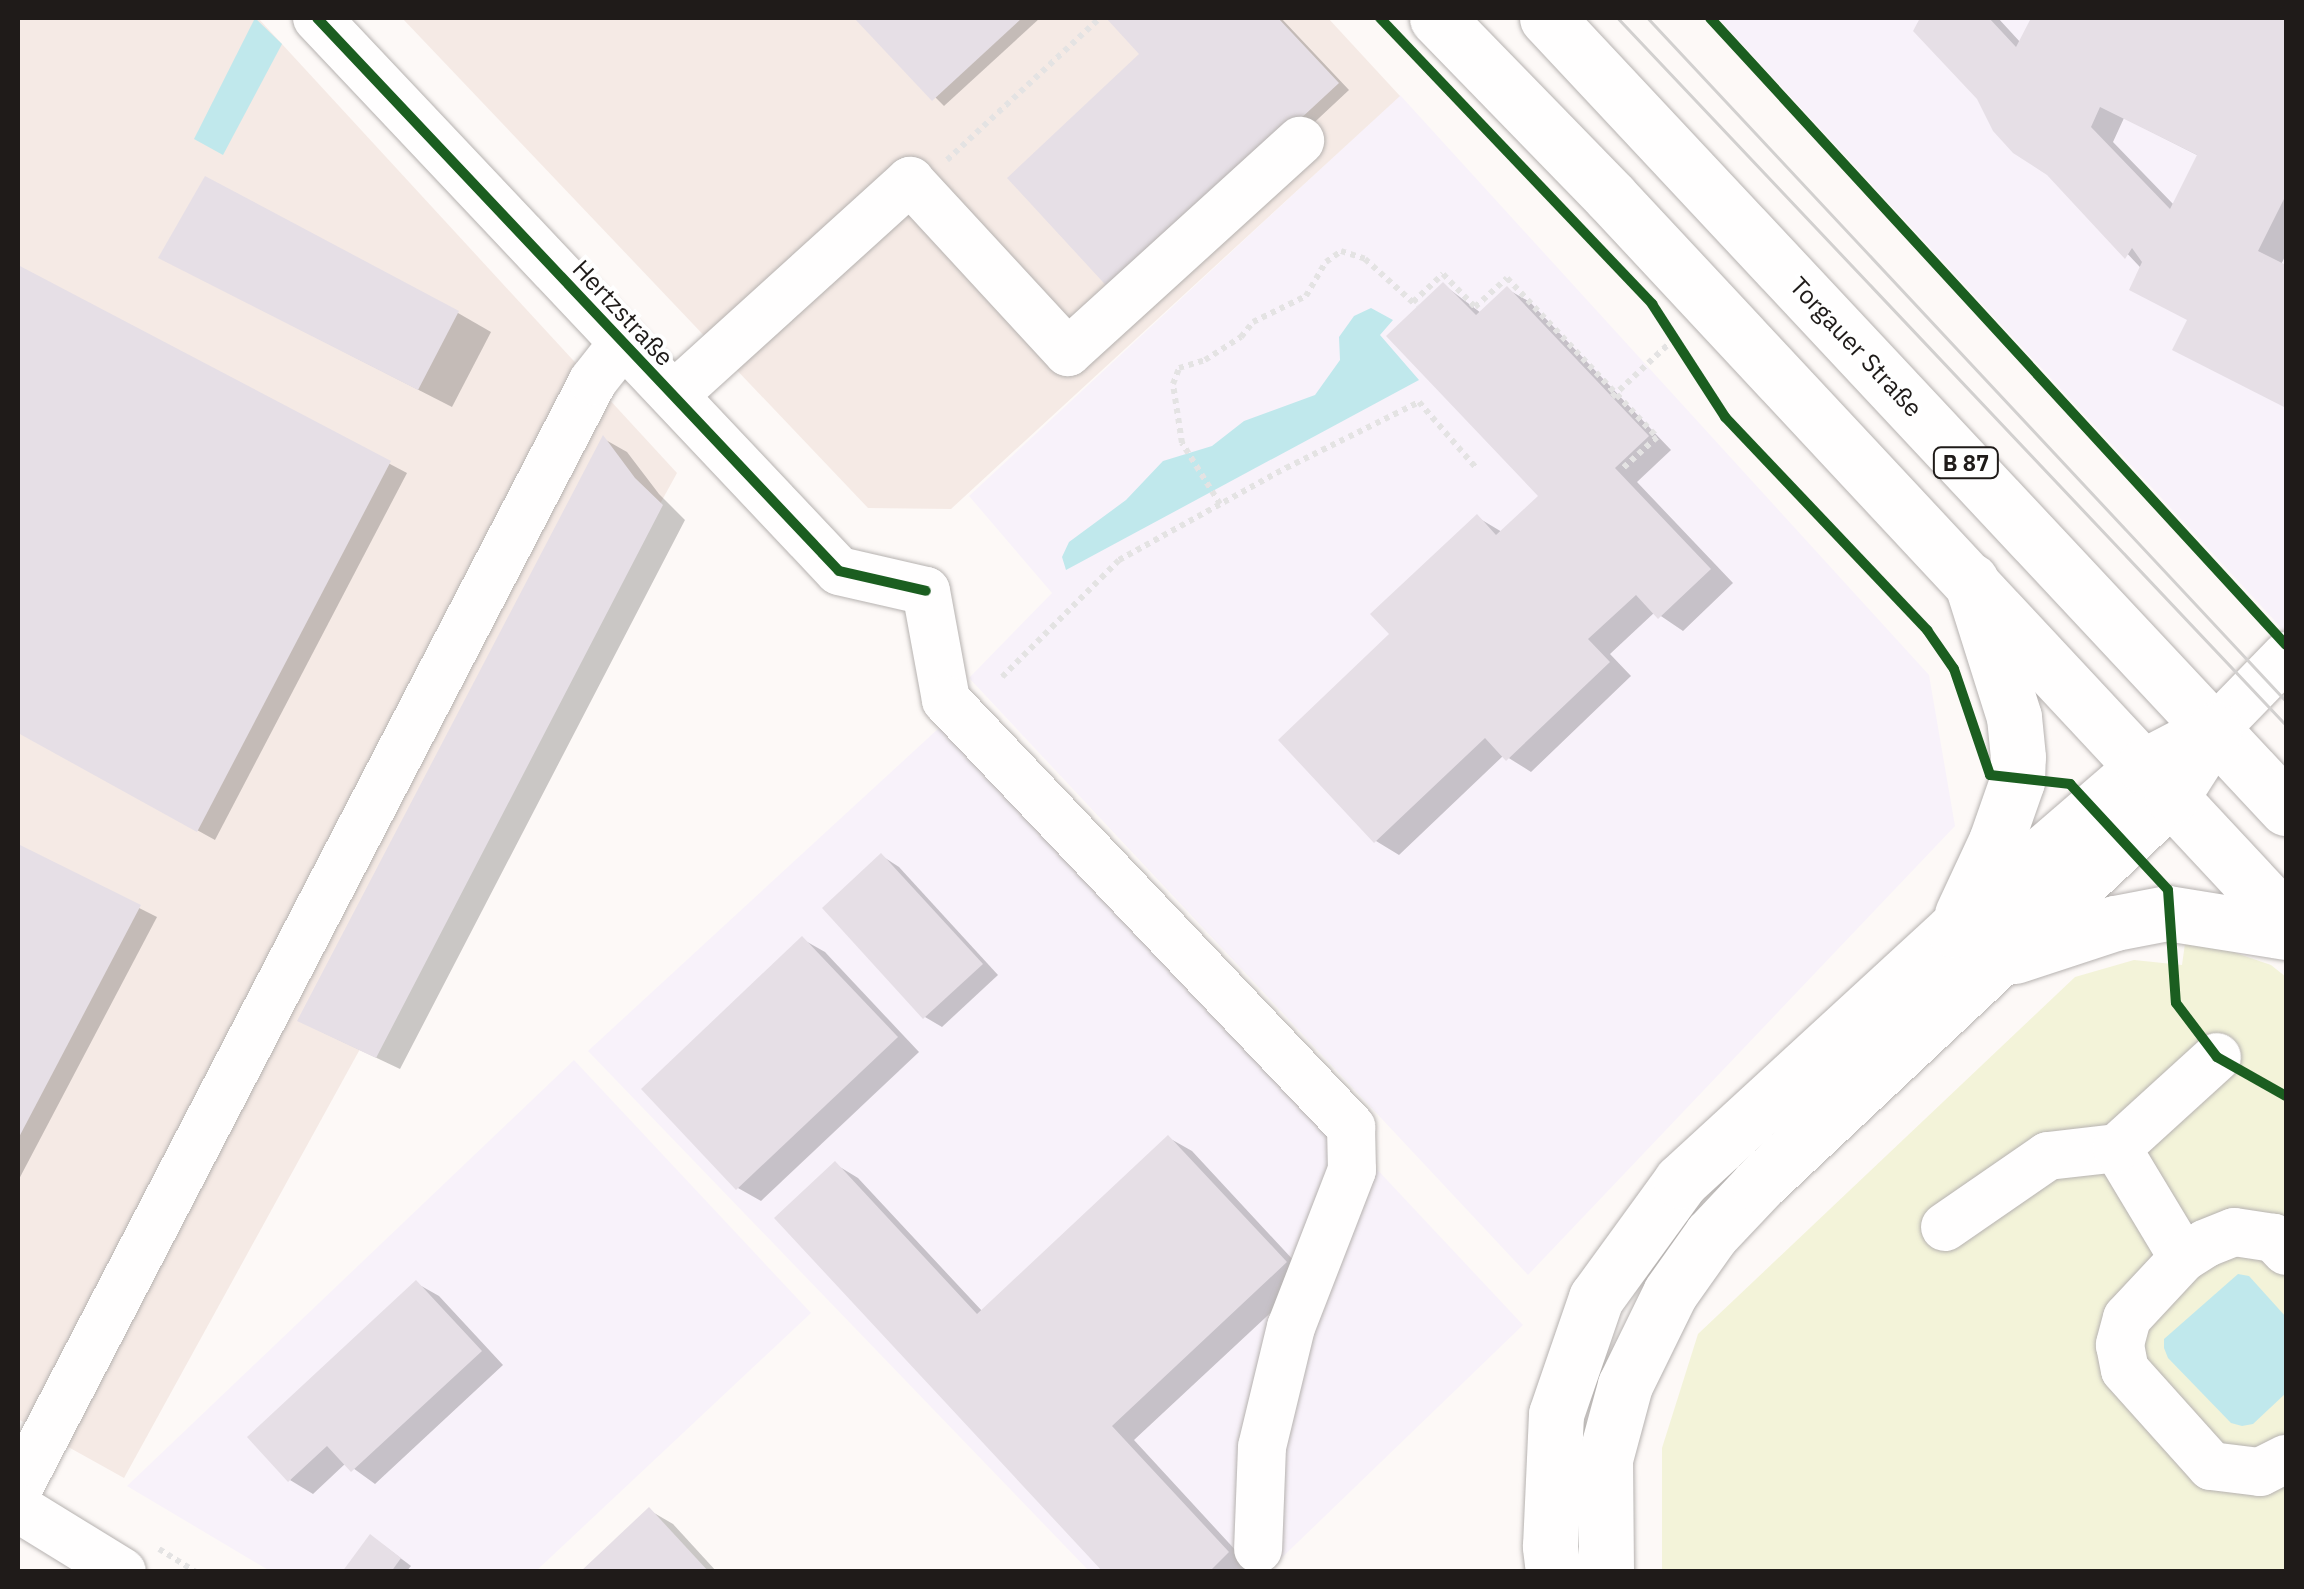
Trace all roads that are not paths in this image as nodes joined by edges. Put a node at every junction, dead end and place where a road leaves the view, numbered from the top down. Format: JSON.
{"nodes":[{"id":1,"x":317,"y":18,"type":"edge"},
{"id":2,"x":1438,"y":18,"type":"edge"},
{"id":3,"x":1547,"y":18,"type":"edge"},
{"id":4,"x":1300,"y":141,"type":"dead end"},
{"id":5,"x":623,"y":343,"type":"junction"},
{"id":6,"x":674,"y":396,"type":"junction"},
{"id":7,"x":1971,"y":581,"type":"junction"},
{"id":8,"x":2286,"y":656,"type":"edge"},
{"id":9,"x":2215,"y":729,"type":"junction"},
{"id":10,"x":2158,"y":781,"type":"junction"},
{"id":11,"x":2286,"y":808,"type":"edge"},
{"id":12,"x":2286,"y":921,"type":"edge"},
{"id":13,"x":1954,"y":930,"type":"junction"},
{"id":14,"x":2286,"y":932,"type":"edge"},
{"id":15,"x":1998,"y":962,"type":"junction"},
{"id":16,"x":2218,"y":1057,"type":"dead end"},
{"id":17,"x":2117,"y":1148,"type":"junction"},
{"id":18,"x":1946,"y":1227,"type":"dead end"},
{"id":19,"x":2286,"y":1251,"type":"edge"},
{"id":20,"x":2183,"y":1258,"type":"junction"},
{"id":21,"x":2286,"y":1459,"type":"edge"},
{"id":22,"x":18,"y":1505,"type":"edge"},
{"id":23,"x":1258,"y":1549,"type":"dead end"},
{"id":24,"x":122,"y":1572,"type":"edge"},
{"id":25,"x":1553,"y":1572,"type":"edge"},
{"id":26,"x":1606,"y":1572,"type":"edge"}],
"edges":[{"from":1,"to":5,"type":"street","name":"Hertzstraße"},
{"from":2,"to":7,"type":"main road"},
{"from":3,"to":9,"type":"main road","name":"Torgauer Straße","number":"B 87"},
{"from":4,"to":6,"type":"street"},
{"from":5,"to":6,"type":"street","name":"Hertzstraße"},
{"from":5,"to":22,"type":"street"},
{"from":6,"to":23,"type":"street","name":"Hertzstraße"},
{"from":7,"to":10,"type":"main road"},
{"from":7,"to":13,"type":"main road"},
{"from":8,"to":9,"type":"street"},
{"from":9,"to":10,"type":"main road"},
{"from":9,"to":11,"type":"main road","name":"Torgauer Straße","number":"B 87"},
{"from":10,"to":12,"type":"main road"},
{"from":10,"to":13,"type":"main road"},
{"from":10,"to":15,"type":"main road"},
{"from":13,"to":25,"type":"main road"},
{"from":14,"to":15,"type":"main road"},
{"from":15,"to":26,"type":"main road"},
{"from":16,"to":17,"type":"street"},
{"from":17,"to":18,"type":"street"},
{"from":17,"to":20,"type":"street"},
{"from":19,"to":20,"type":"street"},
{"from":20,"to":21,"type":"street"},
{"from":22,"to":24,"type":"street"}]}
